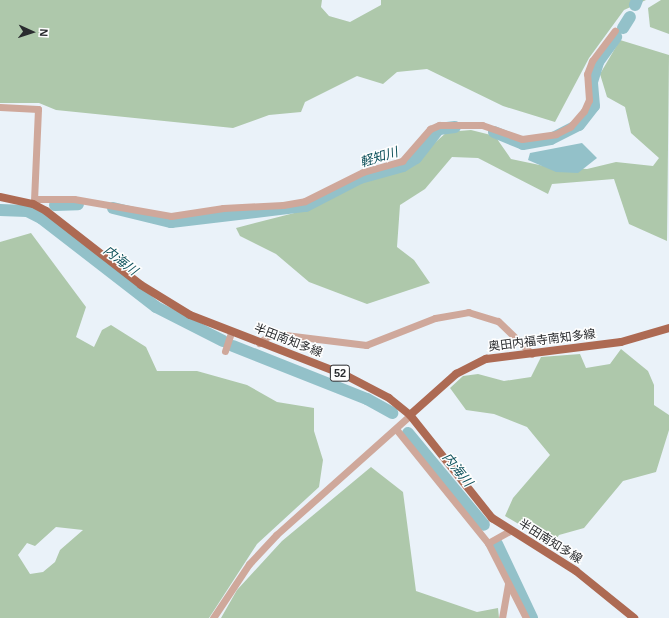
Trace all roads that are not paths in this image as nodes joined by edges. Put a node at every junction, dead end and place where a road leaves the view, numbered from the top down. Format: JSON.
{"nodes":[{"id":1,"x":615,"y":31,"type":"dead end"},
{"id":2,"x":0,"y":107,"type":"edge"},
{"id":3,"x":0,"y":197,"type":"edge"},
{"id":4,"x":35,"y":201,"type":"junction"},
{"id":5,"x":669,"y":328,"type":"edge"},
{"id":6,"x":231,"y":332,"type":"junction"},
{"id":7,"x":259,"y":343,"type":"junction"},
{"id":8,"x":225,"y":351,"type":"dead end"},
{"id":9,"x":532,"y":354,"type":"junction"},
{"id":10,"x":410,"y":415,"type":"junction"},
{"id":11,"x":396,"y":428,"type":"junction"},
{"id":12,"x":510,"y":531,"type":"junction"},
{"id":13,"x":488,"y":543,"type":"junction"},
{"id":14,"x":508,"y":584,"type":"junction"},
{"id":15,"x":213,"y":618,"type":"edge"},
{"id":16,"x":502,"y":618,"type":"edge"},
{"id":17,"x":526,"y":618,"type":"edge"},
{"id":18,"x":634,"y":618,"type":"edge"}],
"edges":[{"from":1,"to":4,"type":"street"},
{"from":2,"to":4,"type":"street"},
{"from":3,"to":4,"type":"main road","name":"半田南知多線","number":"52"},
{"from":4,"to":6,"type":"main road","name":"半田南知多線","number":"52"},
{"from":5,"to":9,"type":"main road","name":"奥田内福寺南知多線"},
{"from":6,"to":7,"type":"main road","name":"半田南知多線","number":"52"},
{"from":6,"to":8,"type":"street"},
{"from":7,"to":9,"type":"street"},
{"from":7,"to":10,"type":"main road","name":"半田南知多線","number":"52"},
{"from":9,"to":10,"type":"main road","name":"奥田内福寺南知多線"},
{"from":10,"to":11,"type":"street"},
{"from":10,"to":12,"type":"main road","name":"半田南知多線","number":"52"},
{"from":11,"to":13,"type":"street"},
{"from":11,"to":15,"type":"street"},
{"from":12,"to":13,"type":"street"},
{"from":12,"to":18,"type":"main road","name":"半田南知多線","number":"52"},
{"from":13,"to":14,"type":"street"},
{"from":14,"to":16,"type":"street"},
{"from":14,"to":17,"type":"street"}]}
